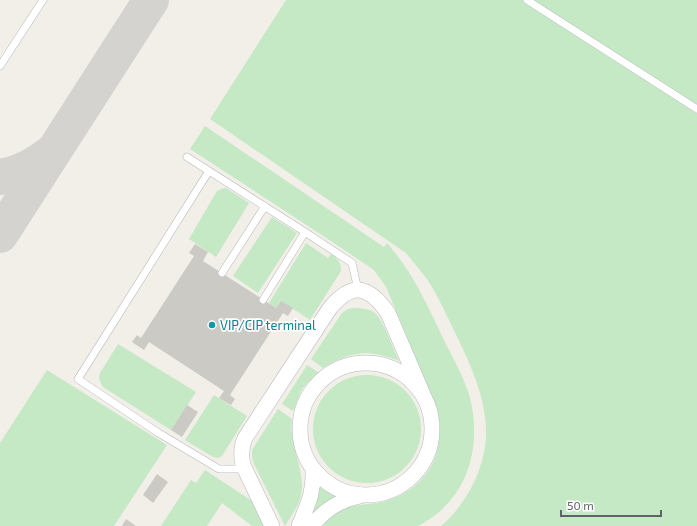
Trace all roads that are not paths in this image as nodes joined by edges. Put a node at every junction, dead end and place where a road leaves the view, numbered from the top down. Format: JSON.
{"nodes":[{"id":1,"x":44,"y":0,"type":"edge"},
{"id":2,"x":527,"y":0,"type":"edge"},
{"id":3,"x":0,"y":66,"type":"edge"},
{"id":4,"x":697,"y":109,"type":"edge"},
{"id":5,"x":187,"y":157,"type":"dead end"},
{"id":6,"x":209,"y":171,"type":"junction"},
{"id":7,"x":264,"y":206,"type":"junction"},
{"id":8,"x":305,"y":232,"type":"junction"},
{"id":9,"x":222,"y":273,"type":"dead end"},
{"id":10,"x":358,"y":290,"type":"junction"},
{"id":11,"x":263,"y":300,"type":"dead end"},
{"id":12,"x":424,"y":397,"type":"junction"},
{"id":13,"x":245,"y":468,"type":"junction"},
{"id":14,"x":313,"y":469,"type":"junction"},
{"id":15,"x":362,"y":495,"type":"junction"},
{"id":16,"x":272,"y":526,"type":"edge"},
{"id":17,"x":299,"y":526,"type":"edge"},
{"id":18,"x":311,"y":526,"type":"edge"}],
"edges":[{"from":1,"to":3,"type":"lane"},
{"from":2,"to":4,"type":"lane"},
{"from":5,"to":6,"type":"lane"},
{"from":6,"to":7,"type":"lane"},
{"from":6,"to":13,"type":"lane"},
{"from":7,"to":8,"type":"lane"},
{"from":7,"to":9,"type":"lane"},
{"from":8,"to":10,"type":"lane"},
{"from":8,"to":11,"type":"lane"},
{"from":10,"to":12,"type":"street"},
{"from":10,"to":13,"type":"street"},
{"from":12,"to":14,"type":"street"},
{"from":12,"to":15,"type":"street"},
{"from":13,"to":16,"type":"street"},
{"from":14,"to":15,"type":"street"},
{"from":14,"to":17,"type":"street"},
{"from":15,"to":18,"type":"street"}]}
